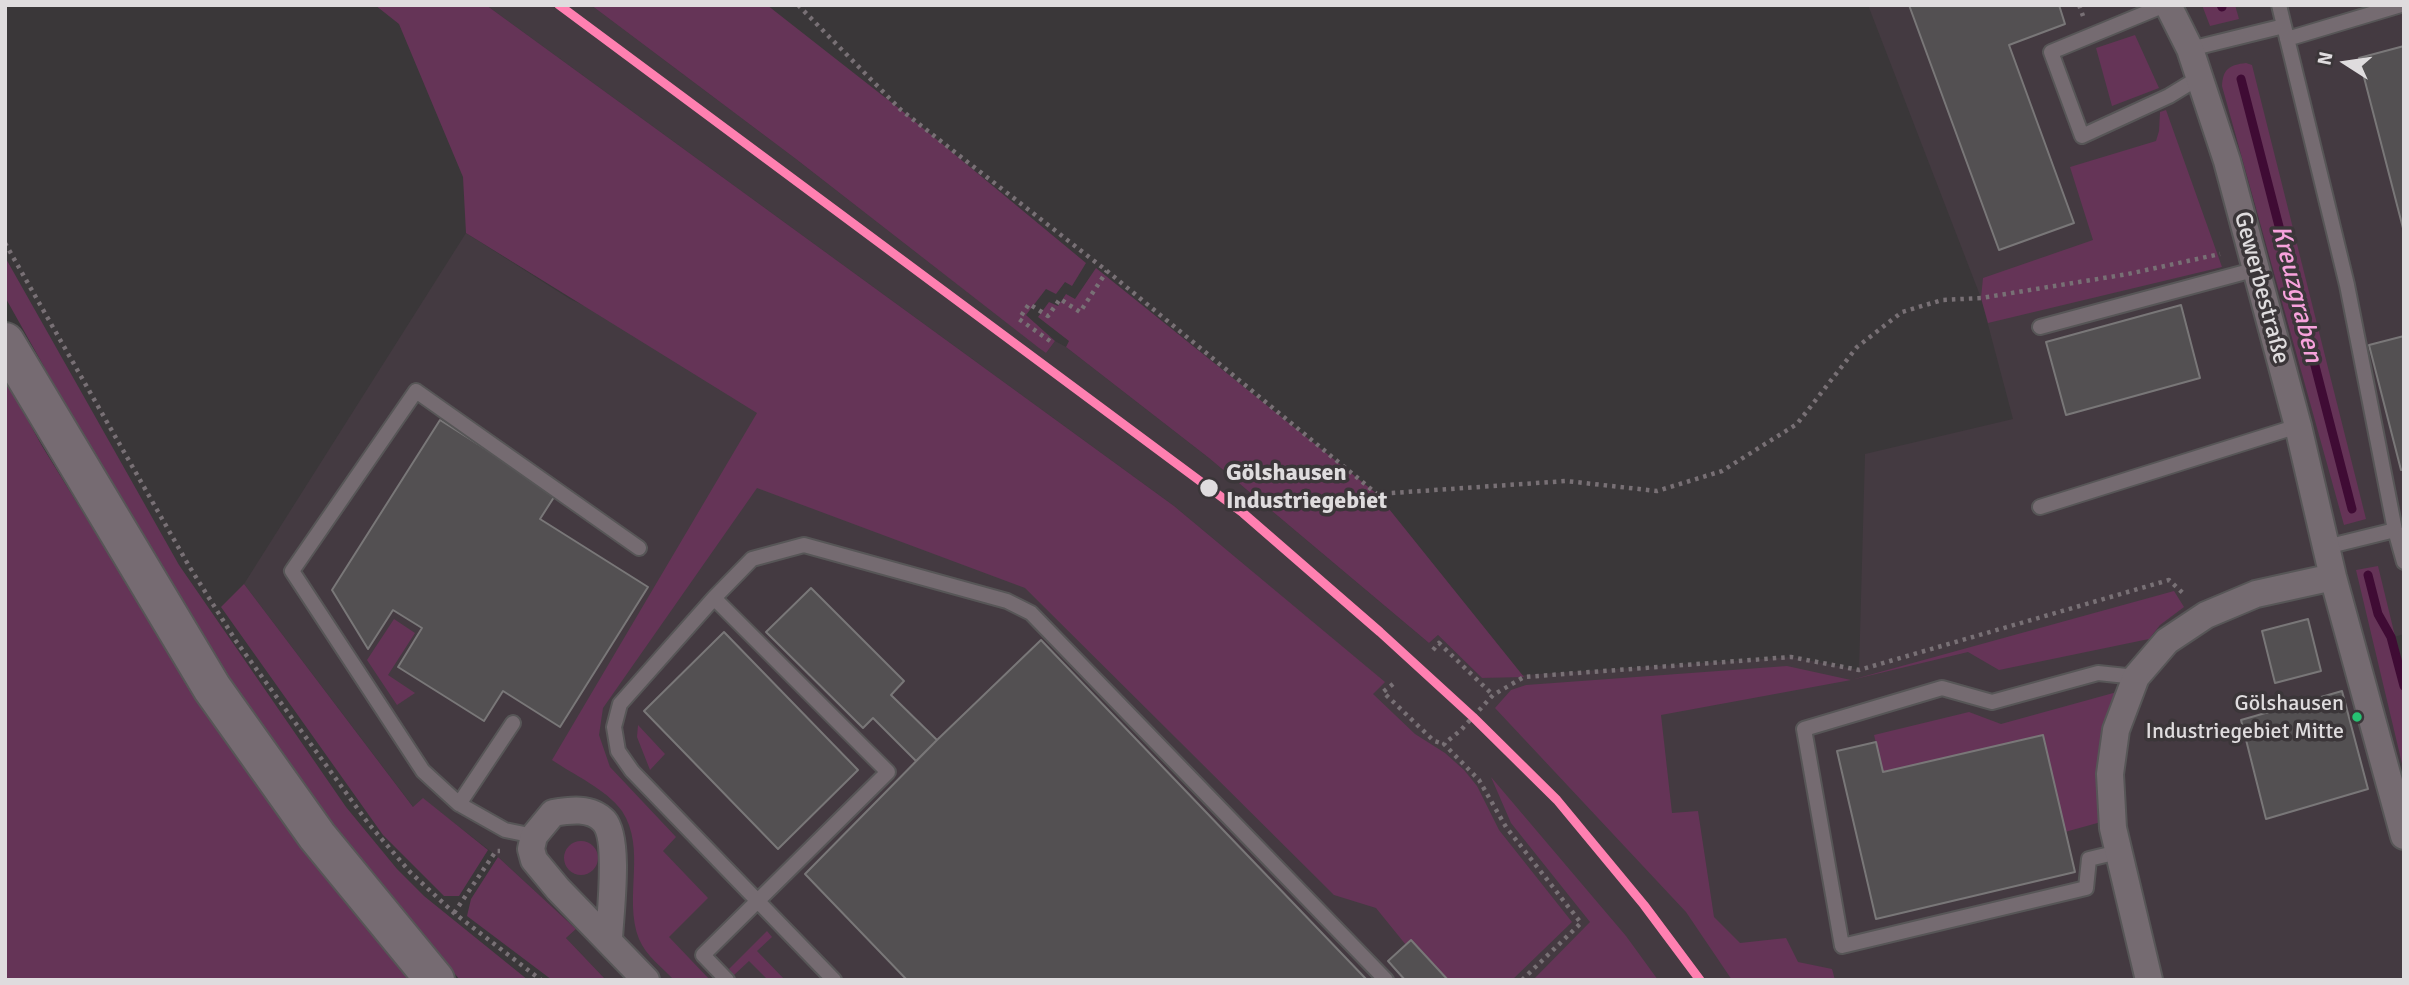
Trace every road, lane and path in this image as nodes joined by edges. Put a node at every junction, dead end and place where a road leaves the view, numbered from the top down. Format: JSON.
{"nodes":[{"id":1,"x":798,"y":5,"type":"edge"},
{"id":2,"x":2166,"y":5,"type":"edge"},
{"id":3,"x":2278,"y":5,"type":"edge"},
{"id":4,"x":2401,"y":5,"type":"edge"},
{"id":5,"x":2286,"y":32,"type":"junction"},
{"id":6,"x":2190,"y":48,"type":"junction"},
{"id":7,"x":2200,"y":76,"type":"junction"},
{"id":8,"x":5,"y":243,"type":"edge"},
{"id":9,"x":2254,"y":258,"type":"junction"},
{"id":10,"x":1107,"y":271,"type":"junction"},
{"id":11,"x":2040,"y":327,"type":"dead end"},
{"id":12,"x":1050,"y":341,"type":"dead end"},
{"id":13,"x":5,"y":342,"type":"edge"},
{"id":14,"x":2298,"y":426,"type":"junction"},
{"id":15,"x":2040,"y":507,"type":"dead end"},
{"id":16,"x":2395,"y":530,"type":"junction"},
{"id":17,"x":2326,"y":547,"type":"junction"},
{"id":18,"x":639,"y":548,"type":"dead end"},
{"id":19,"x":2404,"y":562,"type":"edge"},
{"id":20,"x":2333,"y":577,"type":"junction"},
{"id":21,"x":714,"y":598,"type":"junction"},
{"id":22,"x":2206,"y":615,"type":"junction"},
{"id":23,"x":1433,"y":650,"type":"dead end"},
{"id":24,"x":2136,"y":677,"type":"junction"},
{"id":25,"x":1393,"y":684,"type":"dead end"},
{"id":26,"x":1493,"y":695,"type":"junction"},
{"id":27,"x":513,"y":723,"type":"dead end"},
{"id":28,"x":1444,"y":744,"type":"junction"},
{"id":29,"x":2399,"y":797,"type":"edge"},
{"id":30,"x":459,"y":804,"type":"junction"},
{"id":31,"x":2404,"y":836,"type":"edge"},
{"id":32,"x":533,"y":842,"type":"junction"},
{"id":33,"x":2118,"y":852,"type":"junction"},
{"id":34,"x":757,"y":902,"type":"junction"},
{"id":35,"x":453,"y":913,"type":"junction"},
{"id":36,"x":609,"y":939,"type":"junction"},
{"id":37,"x":435,"y":980,"type":"edge"},
{"id":38,"x":541,"y":980,"type":"edge"},
{"id":39,"x":646,"y":980,"type":"edge"},
{"id":40,"x":727,"y":980,"type":"edge"},
{"id":41,"x":834,"y":980,"type":"edge"},
{"id":42,"x":1386,"y":980,"type":"edge"},
{"id":43,"x":1522,"y":980,"type":"edge"},
{"id":44,"x":2149,"y":980,"type":"edge"}],
"edges":[{"from":1,"to":10,"type":"path"},
{"from":2,"to":6,"type":"street","name":"Gewerbestraße"},
{"from":2,"to":7,"type":"lane"},
{"from":3,"to":5,"type":"lane"},
{"from":4,"to":5,"type":"lane"},
{"from":5,"to":6,"type":"lane"},
{"from":5,"to":16,"type":"lane"},
{"from":6,"to":7,"type":"street","name":"Gewerbestraße"},
{"from":7,"to":9,"type":"street","name":"Gewerbestraße"},
{"from":8,"to":35,"type":"path"},
{"from":9,"to":10,"type":"path"},
{"from":9,"to":11,"type":"lane"},
{"from":9,"to":14,"type":"street","name":"Gewerbestraße"},
{"from":10,"to":12,"type":"path"},
{"from":13,"to":37,"type":"main road"},
{"from":14,"to":15,"type":"lane"},
{"from":14,"to":17,"type":"street","name":"Gewerbestraße"},
{"from":16,"to":17,"type":"lane"},
{"from":16,"to":19,"type":"lane"},
{"from":17,"to":20,"type":"street","name":"Gewerbestraße"},
{"from":18,"to":30,"type":"lane"},
{"from":20,"to":22,"type":"street"},
{"from":20,"to":29,"type":"street","name":"Gewerbestraße"},
{"from":21,"to":34,"type":"lane"},
{"from":21,"to":34,"type":"lane"},
{"from":21,"to":42,"type":"lane"},
{"from":22,"to":24,"type":"street"},
{"from":22,"to":26,"type":"path"},
{"from":23,"to":26,"type":"path"},
{"from":24,"to":33,"type":"street"},
{"from":24,"to":33,"type":"lane"},
{"from":25,"to":28,"type":"path"},
{"from":26,"to":28,"type":"path"},
{"from":27,"to":30,"type":"lane"},
{"from":28,"to":43,"type":"path"},
{"from":29,"to":31,"type":"street","name":"Gewerbestraße"},
{"from":30,"to":32,"type":"lane"},
{"from":32,"to":35,"type":"path"},
{"from":32,"to":36,"type":"street"},
{"from":32,"to":36,"type":"street"},
{"from":33,"to":44,"type":"street"},
{"from":34,"to":40,"type":"lane"},
{"from":34,"to":41,"type":"lane"},
{"from":35,"to":38,"type":"path"},
{"from":36,"to":39,"type":"street"}]}
